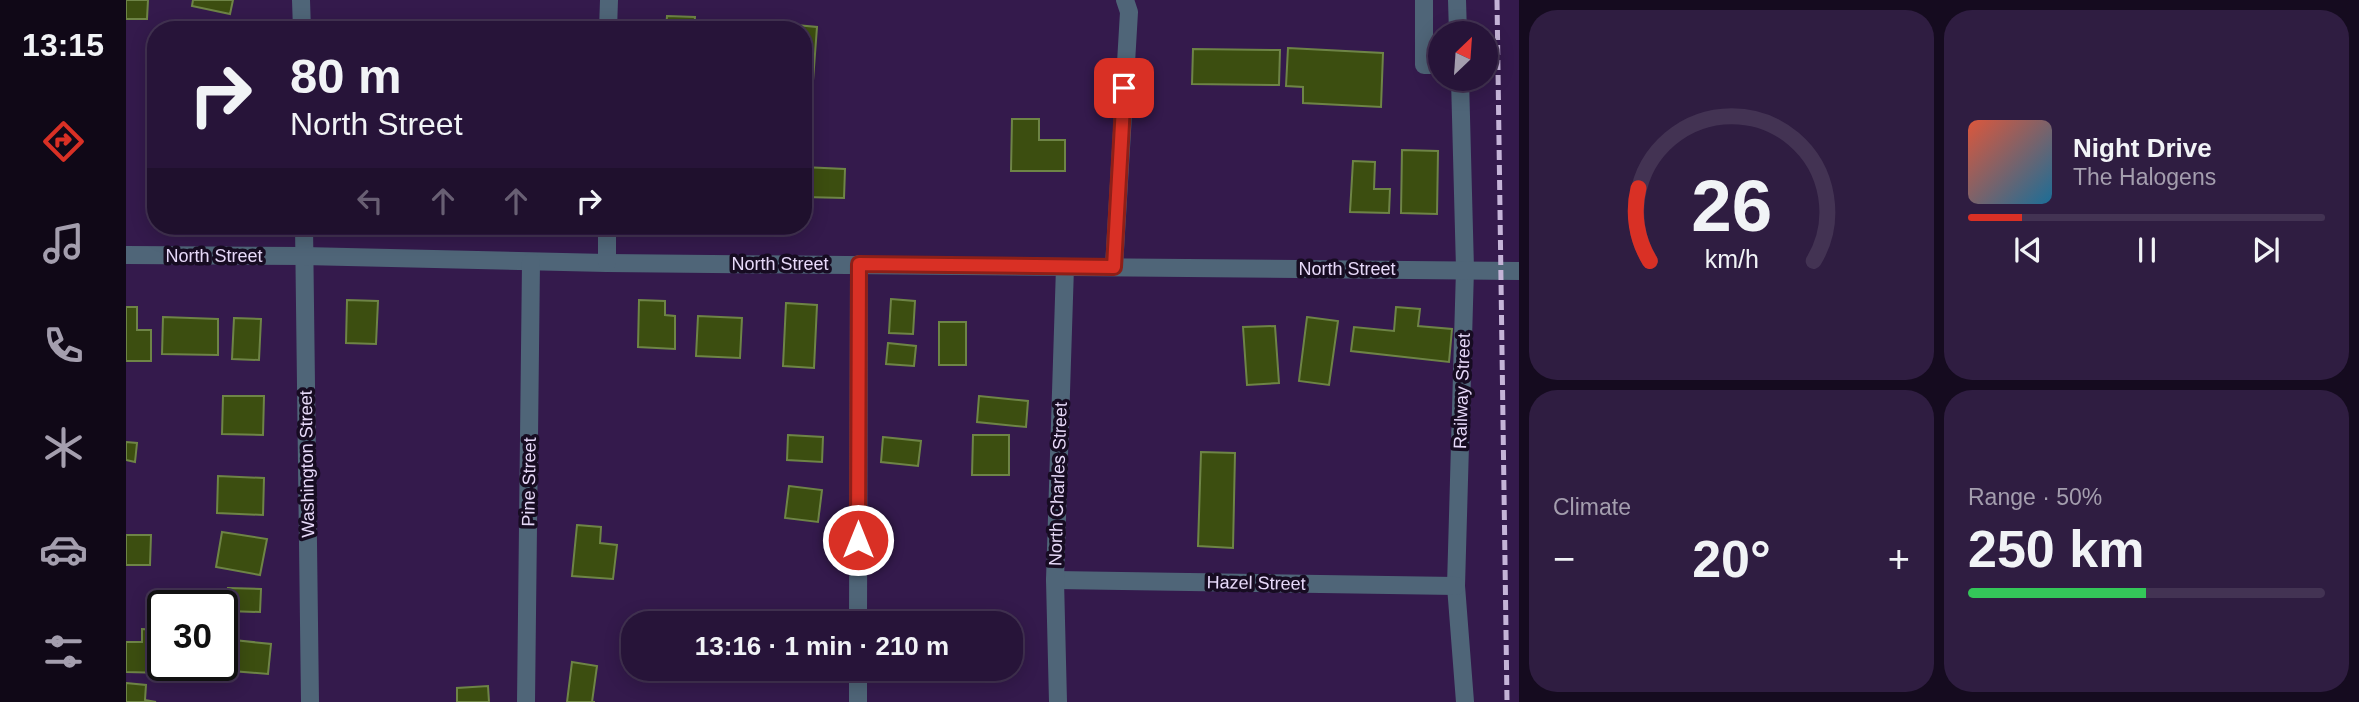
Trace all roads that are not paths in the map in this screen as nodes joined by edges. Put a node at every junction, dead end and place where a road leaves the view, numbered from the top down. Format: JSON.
{"nodes":[{"id":1,"x":301,"y":0,"type":"edge"},
{"id":2,"x":609,"y":0,"type":"edge"},
{"id":3,"x":1125,"y":0,"type":"edge"},
{"id":4,"x":1424,"y":0,"type":"edge"},
{"id":5,"x":1457,"y":0,"type":"edge"},
{"id":6,"x":302,"y":21,"type":"edge"},
{"id":7,"x":608,"y":21,"type":"edge"},
{"id":8,"x":1458,"y":21,"type":"edge"},
{"id":9,"x":1428,"y":65,"type":"edge"},
{"id":10,"x":1460,"y":91,"type":"edge"},
{"id":11,"x":303,"y":235,"type":"edge"},
{"id":12,"x":607,"y":235,"type":"edge"},
{"id":13,"x":126,"y":255,"type":"edge"},
{"id":14,"x":304,"y":257,"type":"junction"},
{"id":15,"x":531,"y":262,"type":"junction"},
{"id":16,"x":607,"y":263,"type":"junction"},
{"id":17,"x":859,"y":264,"type":"junction"},
{"id":18,"x":1065,"y":267,"type":"junction"},
{"id":19,"x":1114,"y":267,"type":"junction"},
{"id":20,"x":1465,"y":270,"type":"junction"},
{"id":21,"x":1519,"y":271,"type":"edge"},
{"id":22,"x":1055,"y":580,"type":"junction"},
{"id":23,"x":1456,"y":586,"type":"junction"},
{"id":24,"x":858,"y":611,"type":"edge"},
{"id":25,"x":858,"y":681,"type":"edge"},
{"id":26,"x":310,"y":702,"type":"edge"},
{"id":27,"x":526,"y":702,"type":"edge"},
{"id":28,"x":858,"y":702,"type":"edge"},
{"id":29,"x":1058,"y":702,"type":"edge"},
{"id":30,"x":1465,"y":702,"type":"edge"}],
"edges":[{"from":1,"to":6,"type":"street"},
{"from":2,"to":7,"type":"street"},
{"from":3,"to":19,"type":"street"},
{"from":4,"to":9,"type":"street"},
{"from":5,"to":8,"type":"street"},
{"from":10,"to":20,"type":"street","name":"Railway Street"},
{"from":11,"to":14,"type":"street","name":"Washington Street"},
{"from":12,"to":16,"type":"street"},
{"from":13,"to":14,"type":"street","name":"North Street"},
{"from":14,"to":15,"type":"street","name":"North Street"},
{"from":14,"to":26,"type":"street","name":"Washington Street"},
{"from":15,"to":16,"type":"street","name":"North Street"},
{"from":15,"to":27,"type":"street","name":"Pine Street"},
{"from":16,"to":17,"type":"street","name":"North Street"},
{"from":17,"to":18,"type":"street","name":"North Street"},
{"from":17,"to":24,"type":"street"},
{"from":18,"to":19,"type":"street","name":"North Street"},
{"from":18,"to":22,"type":"street","name":"North Charles Street"},
{"from":19,"to":20,"type":"street","name":"North Street"},
{"from":20,"to":21,"type":"street","name":"North Street"},
{"from":20,"to":23,"type":"street","name":"Railway Street"},
{"from":22,"to":23,"type":"street","name":"Hazel Street"},
{"from":22,"to":29,"type":"street","name":"North Charles Street"},
{"from":23,"to":30,"type":"street","name":"Railway Street"},
{"from":25,"to":28,"type":"street"}]}
